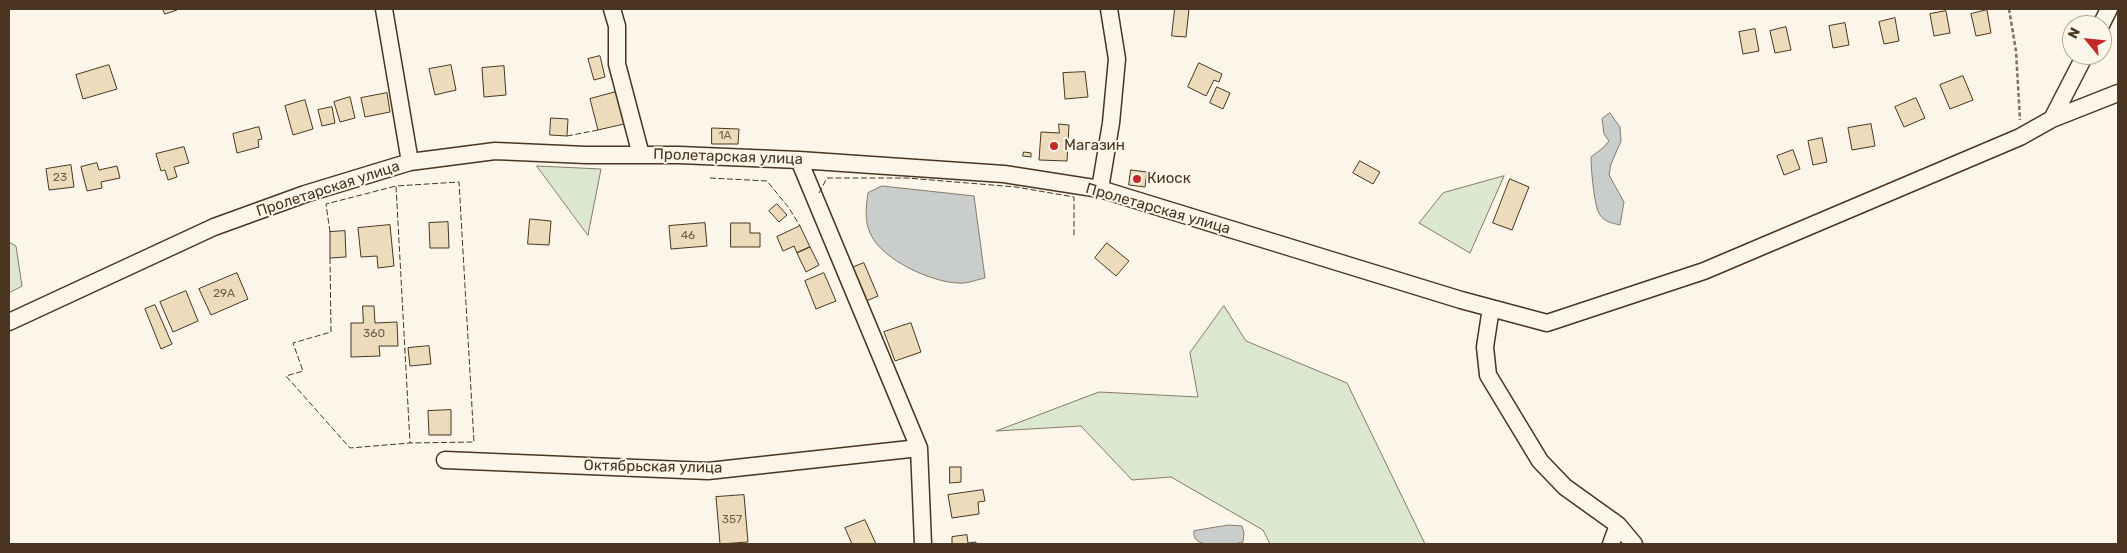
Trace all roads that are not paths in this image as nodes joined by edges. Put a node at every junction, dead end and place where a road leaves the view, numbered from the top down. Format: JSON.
{"nodes":[{"id":1,"x":384,"y":9,"type":"edge"},
{"id":2,"x":612,"y":9,"type":"edge"},
{"id":3,"x":1109,"y":9,"type":"edge"},
{"id":4,"x":2080,"y":65,"type":"edge"},
{"id":5,"x":2118,"y":93,"type":"edge"},
{"id":6,"x":2052,"y":119,"type":"junction"},
{"id":7,"x":641,"y":155,"type":"junction"},
{"id":8,"x":799,"y":160,"type":"junction"},
{"id":9,"x":410,"y":162,"type":"junction"},
{"id":10,"x":1100,"y":189,"type":"junction"},
{"id":11,"x":1491,"y":308,"type":"junction"},
{"id":12,"x":9,"y":322,"type":"edge"},
{"id":13,"x":919,"y":448,"type":"junction"},
{"id":14,"x":445,"y":460,"type":"dead end"},
{"id":15,"x":1618,"y":525,"type":"junction"},
{"id":16,"x":924,"y":544,"type":"edge"},
{"id":17,"x":1611,"y":544,"type":"edge"},
{"id":18,"x":1634,"y":544,"type":"edge"}],
"edges":[{"from":1,"to":9,"type":"street"},
{"from":2,"to":7,"type":"street"},
{"from":3,"to":10,"type":"street"},
{"from":4,"to":6,"type":"street"},
{"from":5,"to":6,"type":"street","name":"Пролетарская улица"},
{"from":6,"to":11,"type":"street","name":"Пролетарская улица"},
{"from":7,"to":8,"type":"street","name":"Пролетарская улица"},
{"from":7,"to":9,"type":"street","name":"Пролетарская улица"},
{"from":8,"to":10,"type":"street","name":"Пролетарская улица"},
{"from":8,"to":13,"type":"street"},
{"from":9,"to":12,"type":"street","name":"Пролетарская улица"},
{"from":10,"to":11,"type":"street","name":"Пролетарская улица"},
{"from":11,"to":15,"type":"street"},
{"from":13,"to":14,"type":"street","name":"Октябрьская улица"},
{"from":13,"to":16,"type":"street"},
{"from":15,"to":17,"type":"street"},
{"from":15,"to":18,"type":"street"}]}
